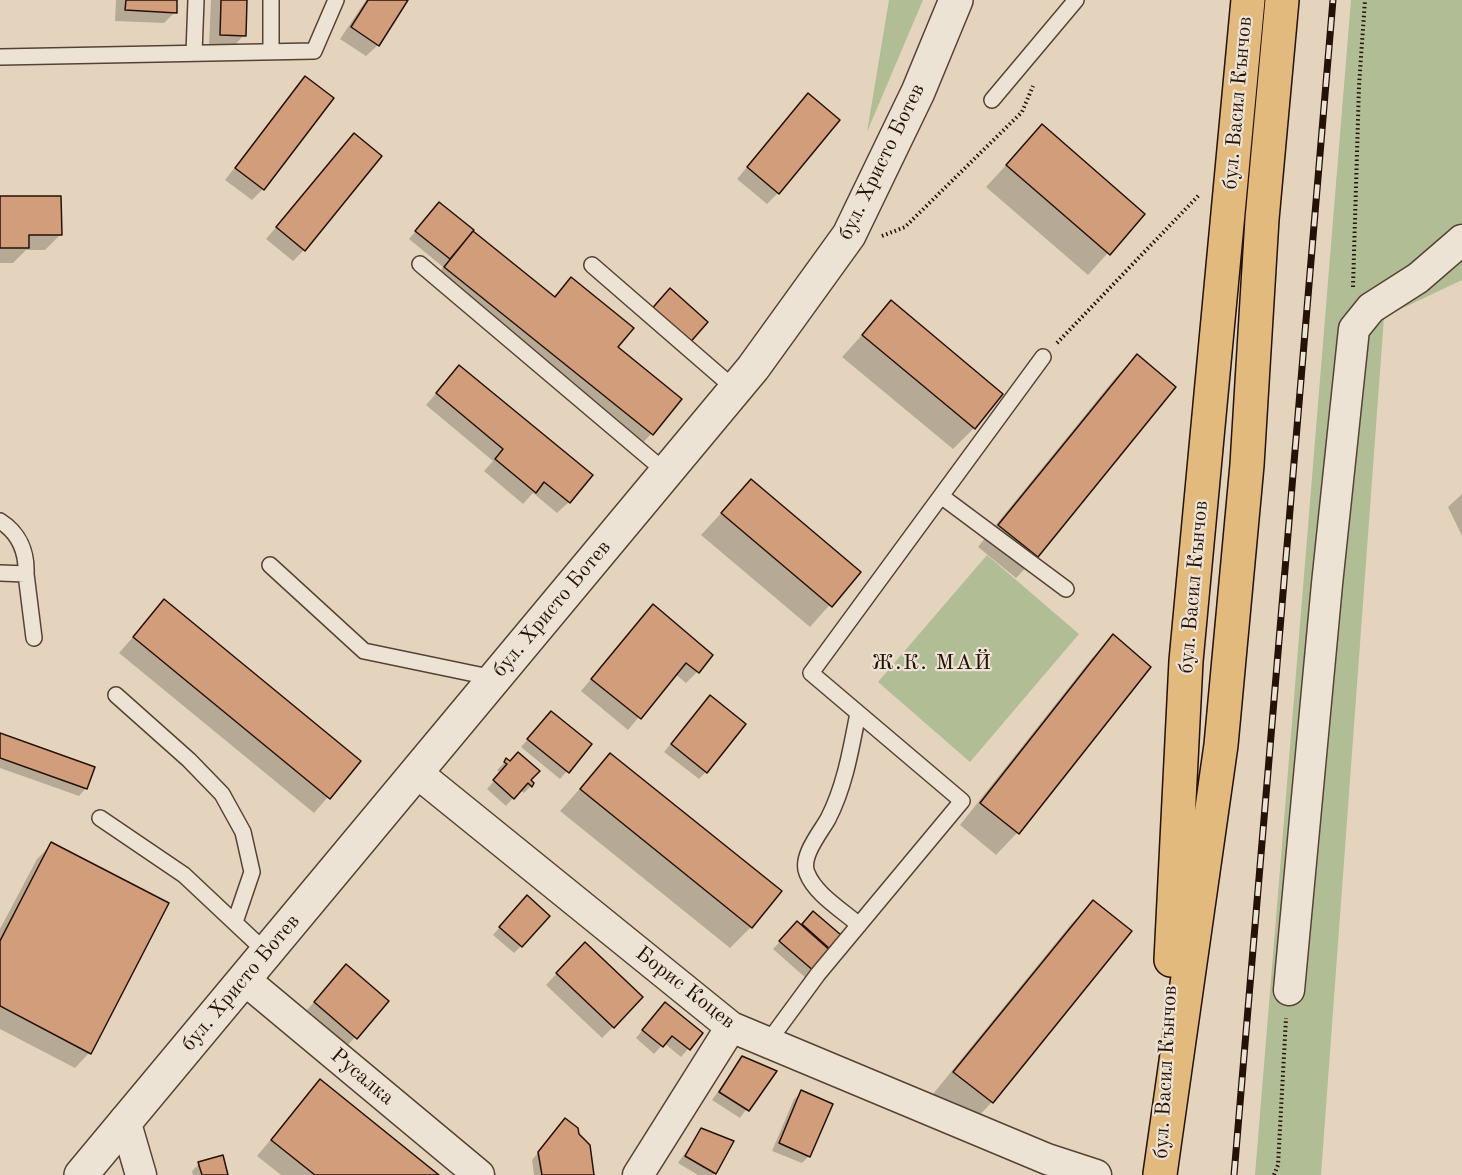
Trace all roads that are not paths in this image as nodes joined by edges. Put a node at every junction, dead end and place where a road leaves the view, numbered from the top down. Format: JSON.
{"nodes":[{"id":1,"x":196,"y":0,"type":"edge"},
{"id":2,"x":271,"y":0,"type":"edge"},
{"id":3,"x":336,"y":0,"type":"edge"},
{"id":4,"x":956,"y":0,"type":"edge"},
{"id":5,"x":1076,"y":0,"type":"edge"},
{"id":6,"x":1248,"y":0,"type":"edge"},
{"id":7,"x":1282,"y":0,"type":"edge"},
{"id":8,"x":271,"y":51,"type":"junction"},
{"id":9,"x":194,"y":53,"type":"junction"},
{"id":10,"x":0,"y":57,"type":"edge"},
{"id":11,"x":992,"y":100,"type":"dead end"},
{"id":12,"x":1462,"y":240,"type":"edge"},
{"id":13,"x":420,"y":264,"type":"dead end"},
{"id":14,"x":592,"y":265,"type":"dead end"},
{"id":15,"x":1043,"y":357,"type":"road end"},
{"id":16,"x":735,"y":389,"type":"junction"},
{"id":17,"x":667,"y":473,"type":"junction"},
{"id":18,"x":941,"y":496,"type":"junction"},
{"id":19,"x":0,"y":521,"type":"edge"},
{"id":20,"x":270,"y":565,"type":"dead end"},
{"id":21,"x":0,"y":573,"type":"edge"},
{"id":22,"x":26,"y":574,"type":"junction"},
{"id":23,"x":1066,"y":589,"type":"dead end"},
{"id":24,"x":34,"y":638,"type":"dead end"},
{"id":25,"x":494,"y":678,"type":"junction"},
{"id":26,"x":116,"y":695,"type":"dead end"},
{"id":27,"x":858,"y":713,"type":"junction"},
{"id":28,"x":416,"y":772,"type":"junction"},
{"id":29,"x":100,"y":818,"type":"dead end"},
{"id":30,"x":235,"y":922,"type":"junction"},
{"id":31,"x":859,"y":925,"type":"junction"},
{"id":32,"x":266,"y":952,"type":"junction"},
{"id":33,"x":245,"y":980,"type":"junction"},
{"id":34,"x":1289,"y":990,"type":"road end"},
{"id":35,"x":731,"y":1027,"type":"junction"},
{"id":36,"x":768,"y":1042,"type":"junction"},
{"id":37,"x":125,"y":1120,"type":"junction"},
{"id":38,"x":1042,"y":1167,"type":"edge"},
{"id":39,"x":1160,"y":1174,"type":"edge"},
{"id":40,"x":81,"y":1175,"type":"edge"},
{"id":41,"x":141,"y":1175,"type":"edge"},
{"id":42,"x":479,"y":1175,"type":"edge"},
{"id":43,"x":638,"y":1175,"type":"edge"},
{"id":44,"x":1096,"y":1175,"type":"edge"}],
"edges":[{"from":1,"to":9,"type":"lane"},
{"from":2,"to":8,"type":"lane"},
{"from":3,"to":8,"type":"lane"},
{"from":4,"to":16,"type":"street","name":"бул. Христо Ботев"},
{"from":5,"to":11,"type":"lane"},
{"from":6,"to":39,"type":"main road","name":"бул. Васил Кънчов"},
{"from":7,"to":39,"type":"main road"},
{"from":8,"to":9,"type":"lane"},
{"from":9,"to":10,"type":"lane"},
{"from":12,"to":34,"type":"street"},
{"from":13,"to":17,"type":"lane"},
{"from":14,"to":16,"type":"lane"},
{"from":15,"to":18,"type":"lane"},
{"from":16,"to":17,"type":"street","name":"бул. Христо Ботев"},
{"from":17,"to":25,"type":"street","name":"бул. Христо Ботев"},
{"from":18,"to":23,"type":"lane"},
{"from":18,"to":27,"type":"lane"},
{"from":19,"to":22,"type":"lane"},
{"from":20,"to":25,"type":"lane"},
{"from":21,"to":22,"type":"lane"},
{"from":22,"to":24,"type":"lane"},
{"from":25,"to":28,"type":"street","name":"бул. Христо Ботев"},
{"from":26,"to":30,"type":"lane"},
{"from":27,"to":31,"type":"lane"},
{"from":27,"to":31,"type":"lane"},
{"from":28,"to":32,"type":"street","name":"бул. Христо Ботев"},
{"from":28,"to":35,"type":"street","name":"Борис Коцев"},
{"from":29,"to":30,"type":"lane"},
{"from":30,"to":32,"type":"lane"},
{"from":31,"to":36,"type":"lane"},
{"from":32,"to":33,"type":"street","name":"бул. Христо Ботев"},
{"from":33,"to":37,"type":"street","name":"бул. Христо Ботев"},
{"from":33,"to":42,"type":"street","name":"Русалка"},
{"from":35,"to":36,"type":"street","name":"Борис Коцев"},
{"from":35,"to":43,"type":"street"},
{"from":36,"to":38,"type":"street","name":"Борис Коцев"},
{"from":37,"to":40,"type":"street","name":"бул. Христо Ботев"},
{"from":37,"to":41,"type":"street"},
{"from":38,"to":44,"type":"street","name":"Борис Коцев"}]}
